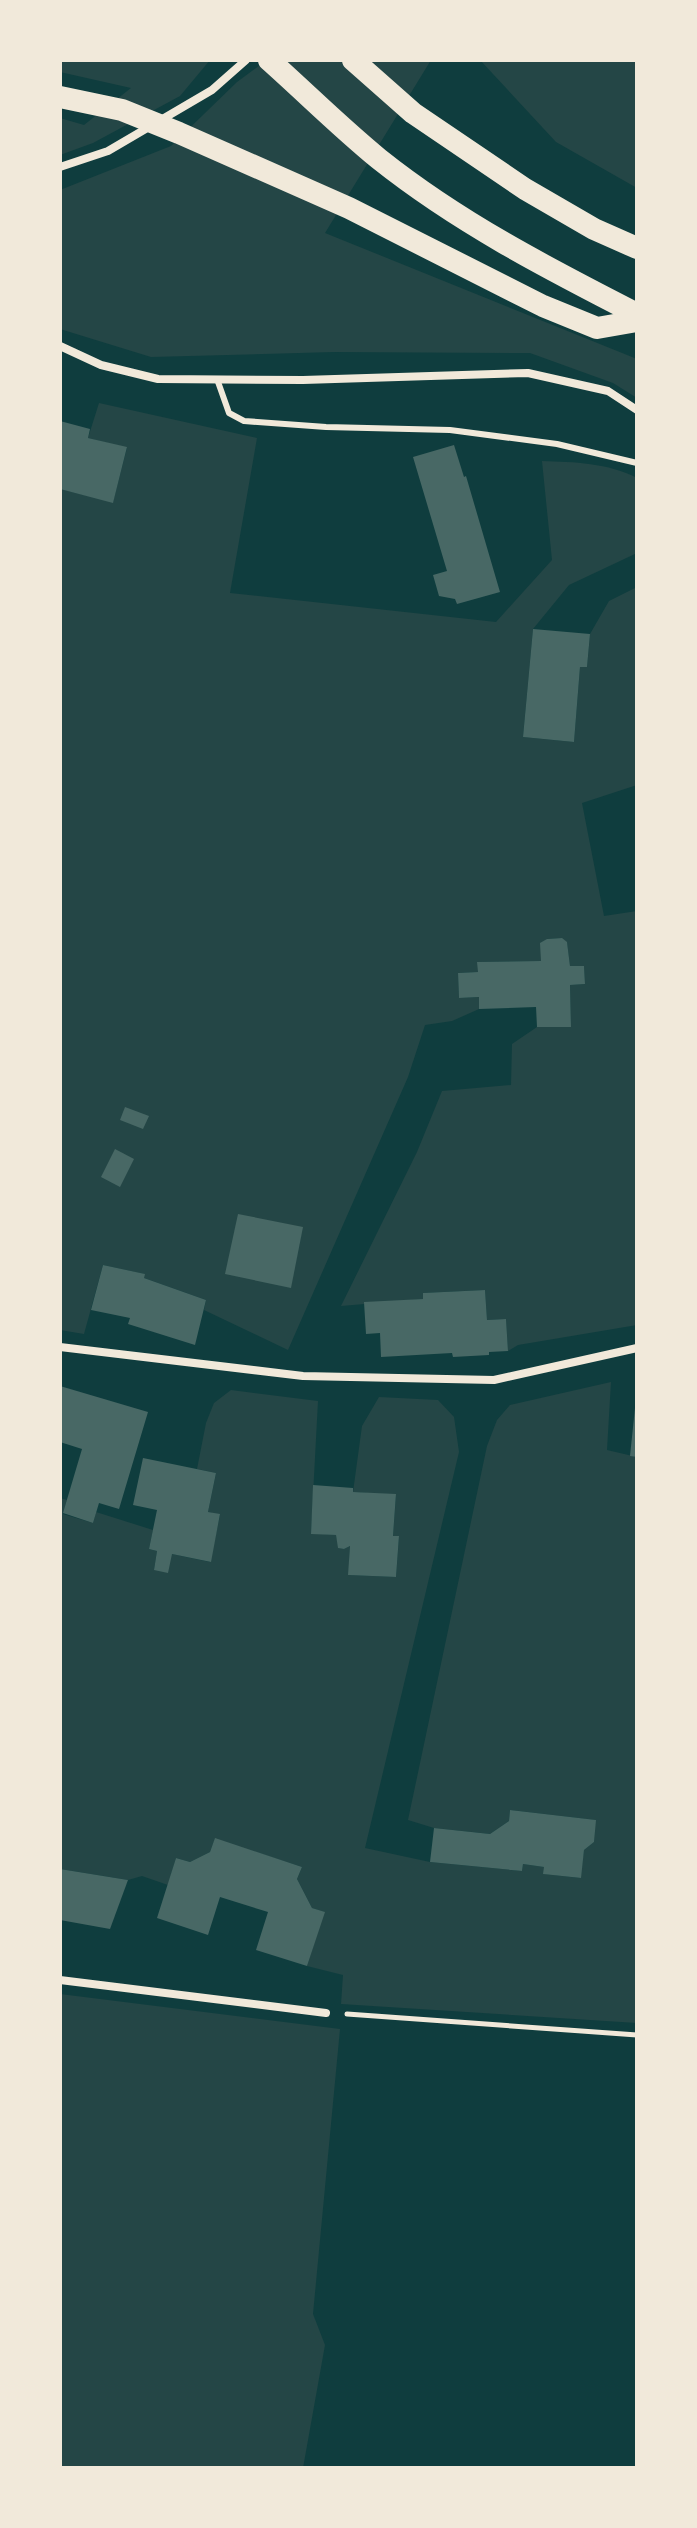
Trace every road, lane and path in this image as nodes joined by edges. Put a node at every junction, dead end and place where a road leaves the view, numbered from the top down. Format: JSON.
{"nodes":[{"id":1,"x":246,"y":60,"type":"edge"},
{"id":2,"x":269,"y":60,"type":"edge"},
{"id":3,"x":353,"y":60,"type":"edge"},
{"id":4,"x":60,"y":97,"type":"edge"},
{"id":5,"x":60,"y":167,"type":"edge"},
{"id":6,"x":637,"y":248,"type":"edge"},
{"id":7,"x":637,"y":314,"type":"edge"},
{"id":8,"x":637,"y":321,"type":"edge"},
{"id":9,"x":60,"y":346,"type":"edge"},
{"id":10,"x":217,"y":379,"type":"junction"},
{"id":11,"x":637,"y":410,"type":"edge"},
{"id":12,"x":637,"y":463,"type":"edge"},
{"id":13,"x":60,"y":1347,"type":"edge"},
{"id":14,"x":637,"y":1348,"type":"edge"},
{"id":15,"x":60,"y":1980,"type":"edge"},
{"id":16,"x":326,"y":2013,"type":"joint"},
{"id":17,"x":637,"y":2035,"type":"edge"}],
"edges":[{"from":1,"to":5,"type":"street"},
{"from":2,"to":7,"type":"highway"},
{"from":3,"to":6,"type":"highway"},
{"from":4,"to":8,"type":"highway"},
{"from":9,"to":10,"type":"street"},
{"from":10,"to":11,"type":"street"},
{"from":10,"to":12,"type":"lane"},
{"from":13,"to":14,"type":"street"},
{"from":15,"to":16,"type":"street"},
{"from":16,"to":17,"type":"path"}]}
